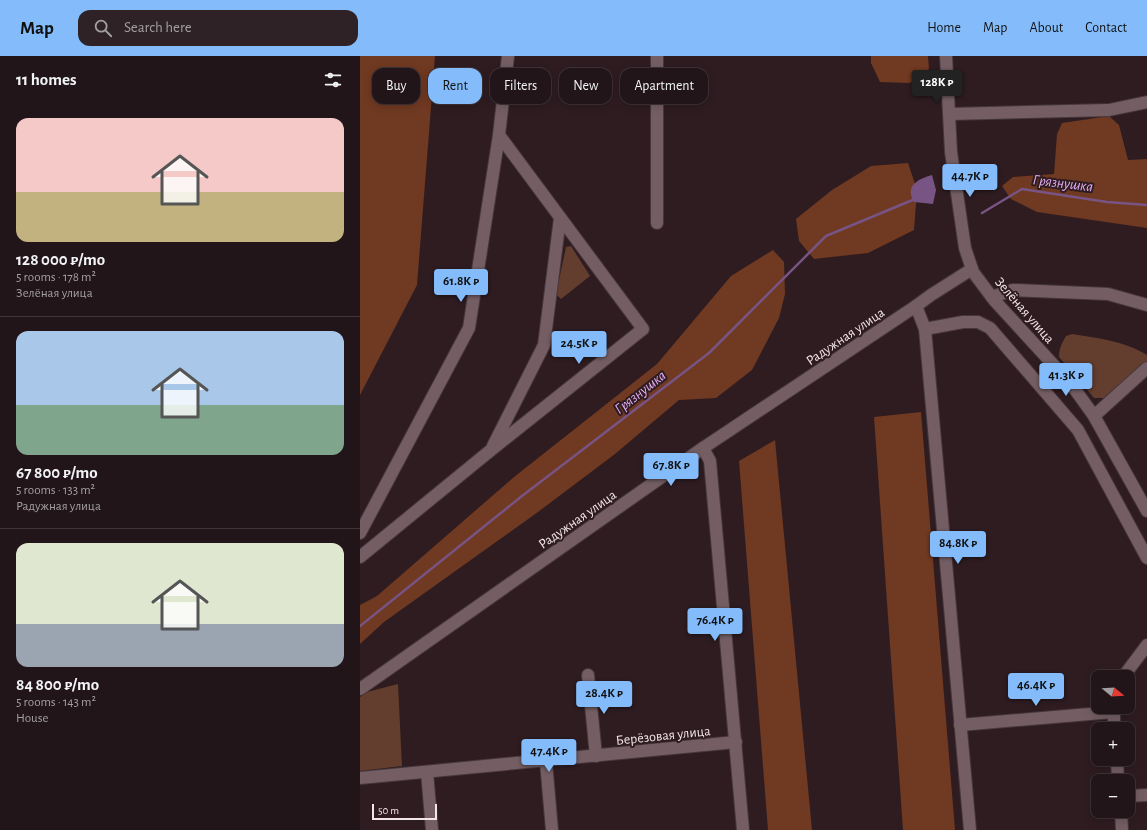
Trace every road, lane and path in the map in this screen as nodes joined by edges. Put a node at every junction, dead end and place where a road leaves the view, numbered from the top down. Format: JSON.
{"nodes":[{"id":1,"x":508,"y":56,"type":"edge"},
{"id":2,"x":657,"y":56,"type":"edge"},
{"id":3,"x":946,"y":56,"type":"edge"},
{"id":4,"x":1147,"y":102,"type":"edge"},
{"id":5,"x":950,"y":114,"type":"junction"},
{"id":6,"x":499,"y":135,"type":"junction"},
{"id":7,"x":560,"y":218,"type":"junction"},
{"id":8,"x":657,"y":223,"type":"dead end"},
{"id":9,"x":972,"y":269,"type":"junction"},
{"id":10,"x":992,"y":297,"type":"junction"},
{"id":11,"x":1147,"y":305,"type":"edge"},
{"id":12,"x":916,"y":306,"type":"junction"},
{"id":13,"x":925,"y":329,"type":"junction"},
{"id":14,"x":1147,"y":368,"type":"edge"},
{"id":15,"x":1094,"y":416,"type":"junction"},
{"id":16,"x":703,"y":448,"type":"junction"},
{"id":17,"x":490,"y":450,"type":"junction"},
{"id":18,"x":1146,"y":505,"type":"edge"},
{"id":19,"x":360,"y":533,"type":"edge"},
{"id":20,"x":360,"y":557,"type":"edge"},
{"id":21,"x":1147,"y":558,"type":"edge"},
{"id":22,"x":1147,"y":645,"type":"edge"},
{"id":23,"x":1128,"y":670,"type":"edge"},
{"id":24,"x":588,"y":675,"type":"dead end"},
{"id":25,"x":360,"y":689,"type":"edge"},
{"id":26,"x":1091,"y":711,"type":"edge"},
{"id":27,"x":960,"y":725,"type":"junction"},
{"id":28,"x":736,"y":742,"type":"junction"},
{"id":29,"x":596,"y":756,"type":"junction"},
{"id":30,"x":546,"y":762,"type":"junction"},
{"id":31,"x":427,"y":772,"type":"junction"},
{"id":32,"x":360,"y":778,"type":"edge"},
{"id":33,"x":1147,"y":795,"type":"edge"},
{"id":34,"x":1135,"y":796,"type":"edge"},
{"id":35,"x":1121,"y":818,"type":"edge"},
{"id":36,"x":432,"y":830,"type":"edge"},
{"id":37,"x":552,"y":830,"type":"edge"},
{"id":38,"x":743,"y":830,"type":"edge"},
{"id":39,"x":970,"y":830,"type":"edge"},
{"id":40,"x":1122,"y":830,"type":"edge"}],
"edges":[{"from":1,"to":6,"type":"street"},
{"from":2,"to":8,"type":"street"},
{"from":3,"to":5,"type":"street","name":"Зелёная улица"},
{"from":4,"to":5,"type":"street"},
{"from":5,"to":9,"type":"street","name":"Зелёная улица"},
{"from":6,"to":7,"type":"street"},
{"from":6,"to":19,"type":"street"},
{"from":7,"to":17,"type":"street"},
{"from":7,"to":17,"type":"street"},
{"from":9,"to":10,"type":"street","name":"Зелёная улица"},
{"from":9,"to":12,"type":"street","name":"Радужная улица"},
{"from":10,"to":11,"type":"street"},
{"from":10,"to":15,"type":"street","name":"Зелёная улица"},
{"from":12,"to":13,"type":"street"},
{"from":12,"to":16,"type":"street","name":"Радужная улица"},
{"from":13,"to":21,"type":"street"},
{"from":13,"to":27,"type":"street"},
{"from":14,"to":15,"type":"street"},
{"from":15,"to":18,"type":"street","name":"Зелёная улица"},
{"from":16,"to":25,"type":"street","name":"Радужная улица"},
{"from":16,"to":28,"type":"street"},
{"from":17,"to":20,"type":"street"},
{"from":22,"to":23,"type":"street"},
{"from":24,"to":29,"type":"street"},
{"from":26,"to":27,"type":"street"},
{"from":27,"to":39,"type":"street"},
{"from":28,"to":29,"type":"street","name":"Берёзовая улица"},
{"from":28,"to":38,"type":"street"},
{"from":29,"to":30,"type":"street","name":"Берёзовая улица"},
{"from":30,"to":31,"type":"street","name":"Берёзовая улица"},
{"from":30,"to":37,"type":"street"},
{"from":31,"to":32,"type":"street","name":"Берёзовая улица"},
{"from":31,"to":36,"type":"street"},
{"from":33,"to":34,"type":"street"},
{"from":35,"to":40,"type":"street"}]}
